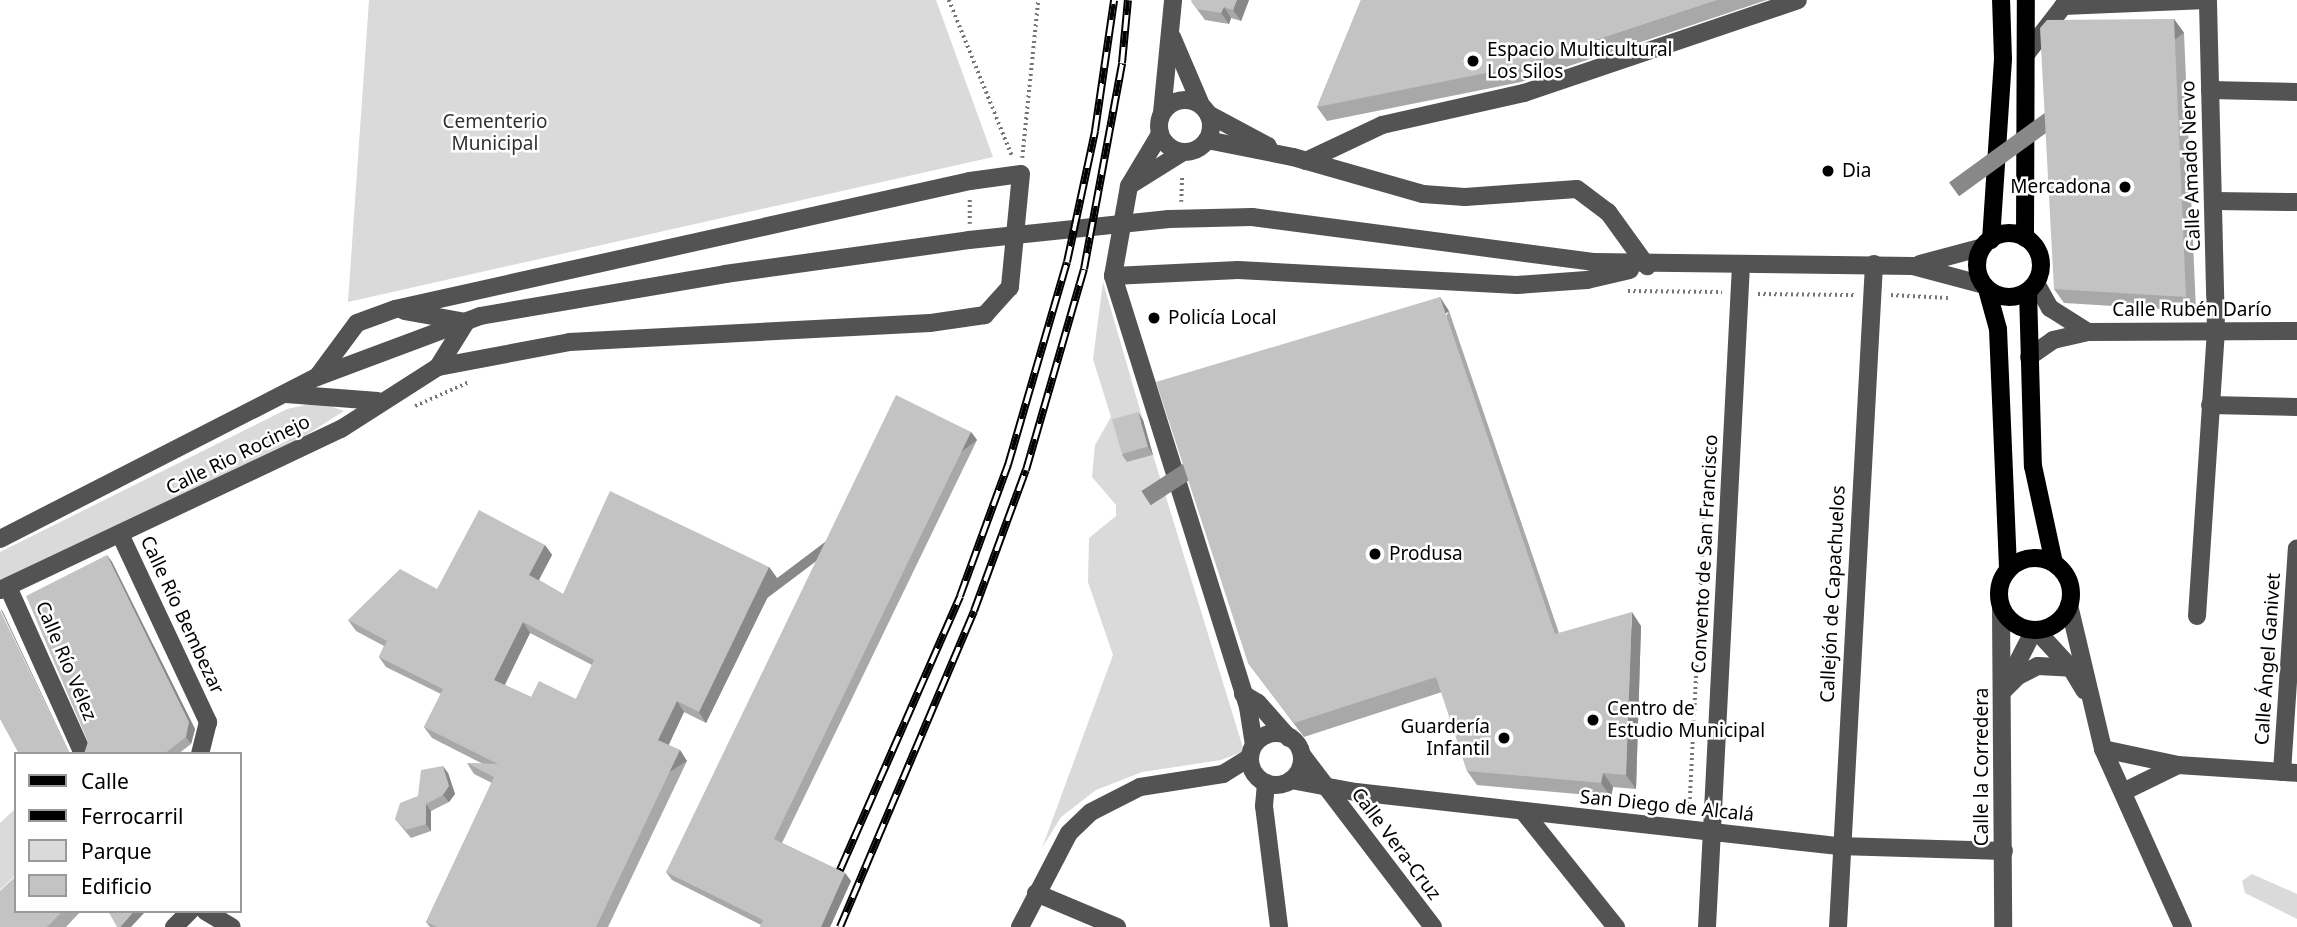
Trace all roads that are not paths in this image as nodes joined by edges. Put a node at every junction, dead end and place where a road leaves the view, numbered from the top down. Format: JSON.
{"nodes":[{"id":1,"x":1173,"y":0,"type":"edge"},
{"id":2,"x":1798,"y":0,"type":"edge"},
{"id":3,"x":2001,"y":0,"type":"edge"},
{"id":4,"x":2026,"y":0,"type":"edge"},
{"id":5,"x":2207,"y":0,"type":"edge"},
{"id":6,"x":2065,"y":3,"type":"edge"},
{"id":7,"x":1170,"y":33,"type":"junction"},
{"id":8,"x":2027,"y":53,"type":"junction"},
{"id":9,"x":2210,"y":90,"type":"junction"},
{"id":10,"x":2297,"y":92,"type":"edge"},
{"id":11,"x":1204,"y":109,"type":"junction"},
{"id":12,"x":1162,"y":113,"type":"junction"},
{"id":13,"x":1160,"y":134,"type":"junction"},
{"id":14,"x":1207,"y":140,"type":"junction"},
{"id":15,"x":1183,"y":152,"type":"junction"},
{"id":16,"x":1299,"y":159,"type":"junction"},
{"id":17,"x":1129,"y":186,"type":"junction"},
{"id":18,"x":2214,"y":201,"type":"junction"},
{"id":19,"x":2297,"y":202,"type":"edge"},
{"id":20,"x":2025,"y":238,"type":"junction"},
{"id":21,"x":1987,"y":243,"type":"junction"},
{"id":22,"x":1874,"y":264,"type":"junction"},
{"id":23,"x":1913,"y":265,"type":"junction"},
{"id":24,"x":1647,"y":266,"type":"junction"},
{"id":25,"x":1741,"y":266,"type":"junction"},
{"id":26,"x":1113,"y":276,"type":"junction"},
{"id":27,"x":1986,"y":287,"type":"junction"},
{"id":28,"x":2032,"y":287,"type":"junction"},
{"id":29,"x":395,"y":309,"type":"junction"},
{"id":30,"x":466,"y":321,"type":"junction"},
{"id":31,"x":2216,"y":330,"type":"junction"},
{"id":32,"x":2297,"y":331,"type":"edge"},
{"id":33,"x":2088,"y":332,"type":"junction"},
{"id":34,"x":2029,"y":358,"type":"junction"},
{"id":35,"x":438,"y":367,"type":"junction"},
{"id":36,"x":317,"y":377,"type":"junction"},
{"id":37,"x":283,"y":394,"type":"junction"},
{"id":38,"x":378,"y":401,"type":"junction"},
{"id":39,"x":2210,"y":405,"type":"junction"},
{"id":40,"x":2297,"y":407,"type":"edge"},
{"id":41,"x":120,"y":534,"type":"junction"},
{"id":42,"x":0,"y":539,"type":"edge"},
{"id":43,"x":2297,"y":550,"type":"edge"},
{"id":44,"x":2054,"y":563,"type":"junction"},
{"id":45,"x":2008,"y":569,"type":"junction"},
{"id":46,"x":4,"y":589,"type":"edge"},
{"id":47,"x":2069,"y":606,"type":"junction"},
{"id":48,"x":2001,"y":608,"type":"junction"},
{"id":49,"x":2197,"y":616,"type":"dead end"},
{"id":50,"x":2035,"y":630,"type":"junction"},
{"id":51,"x":2071,"y":668,"type":"junction"},
{"id":52,"x":2003,"y":691,"type":"junction"},
{"id":53,"x":1243,"y":694,"type":"junction"},
{"id":54,"x":2090,"y":700,"type":"junction"},
{"id":55,"x":1289,"y":738,"type":"junction"},
{"id":56,"x":2103,"y":750,"type":"junction"},
{"id":57,"x":1252,"y":751,"type":"junction"},
{"id":58,"x":82,"y":752,"type":"edge"},
{"id":59,"x":200,"y":752,"type":"edge"},
{"id":60,"x":1301,"y":755,"type":"junction"},
{"id":61,"x":2178,"y":765,"type":"junction"},
{"id":62,"x":2289,"y":772,"type":"edge"},
{"id":63,"x":1223,"y":774,"type":"junction"},
{"id":64,"x":1261,"y":780,"type":"junction"},
{"id":65,"x":1291,"y":780,"type":"junction"},
{"id":66,"x":1326,"y":786,"type":"junction"},
{"id":67,"x":2123,"y":792,"type":"junction"},
{"id":68,"x":1523,"y":811,"type":"junction"},
{"id":69,"x":1712,"y":831,"type":"junction"},
{"id":70,"x":1839,"y":846,"type":"junction"},
{"id":71,"x":2004,"y":850,"type":"junction"},
{"id":72,"x":1036,"y":893,"type":"junction"},
{"id":73,"x":188,"y":913,"type":"edge"},
{"id":74,"x":208,"y":913,"type":"edge"},
{"id":75,"x":174,"y":927,"type":"edge"},
{"id":76,"x":232,"y":927,"type":"edge"},
{"id":77,"x":1020,"y":927,"type":"edge"},
{"id":78,"x":1117,"y":927,"type":"edge"},
{"id":79,"x":1279,"y":927,"type":"edge"},
{"id":80,"x":1433,"y":927,"type":"edge"},
{"id":81,"x":1616,"y":927,"type":"edge"},
{"id":82,"x":1707,"y":927,"type":"edge"},
{"id":83,"x":1838,"y":927,"type":"edge"},
{"id":84,"x":2003,"y":927,"type":"edge"},
{"id":85,"x":2183,"y":927,"type":"edge"}],
"edges":[{"from":1,"to":7,"type":"street"},
{"from":2,"to":16,"type":"street"},
{"from":3,"to":21,"type":"main road"},
{"from":4,"to":8,"type":"main road"},
{"from":5,"to":6,"type":"street"},
{"from":5,"to":9,"type":"street","name":"Calle Amado Nervo"},
{"from":6,"to":8,"type":"street"},
{"from":7,"to":11,"type":"street"},
{"from":7,"to":12,"type":"street"},
{"from":8,"to":20,"type":"main road"},
{"from":9,"to":10,"type":"street"},
{"from":9,"to":18,"type":"street","name":"Calle Amado Nervo"},
{"from":11,"to":12,"type":"street"},
{"from":11,"to":14,"type":"street"},
{"from":11,"to":16,"type":"street"},
{"from":12,"to":13,"type":"street"},
{"from":13,"to":15,"type":"street"},
{"from":13,"to":17,"type":"street"},
{"from":14,"to":15,"type":"street"},
{"from":14,"to":16,"type":"street"},
{"from":15,"to":17,"type":"street"},
{"from":16,"to":24,"type":"street"},
{"from":17,"to":26,"type":"street"},
{"from":18,"to":19,"type":"street"},
{"from":18,"to":31,"type":"street","name":"Calle Amado Nervo"},
{"from":20,"to":21,"type":"main road"},
{"from":20,"to":28,"type":"main road"},
{"from":21,"to":23,"type":"street"},
{"from":21,"to":27,"type":"main road"},
{"from":22,"to":23,"type":"street"},
{"from":22,"to":25,"type":"street"},
{"from":22,"to":70,"type":"street","name":"Callejón de Capachuelos"},
{"from":23,"to":27,"type":"street"},
{"from":24,"to":25,"type":"street"},
{"from":24,"to":26,"type":"street"},
{"from":24,"to":30,"type":"street"},
{"from":25,"to":69,"type":"street","name":"Convento de San Francisco"},
{"from":26,"to":53,"type":"street"},
{"from":27,"to":28,"type":"main road"},
{"from":27,"to":45,"type":"main road"},
{"from":28,"to":33,"type":"street"},
{"from":28,"to":34,"type":"main road"},
{"from":29,"to":30,"type":"street"},
{"from":29,"to":35,"type":"street"},
{"from":29,"to":36,"type":"street"},
{"from":30,"to":35,"type":"street","name":"Calle Rio Rocinejo"},
{"from":30,"to":36,"type":"street"},
{"from":31,"to":32,"type":"street","name":"Calle Rubén Darío"},
{"from":31,"to":33,"type":"street","name":"Calle Rubén Darío"},
{"from":31,"to":39,"type":"street","name":"Calle Amado Nervo"},
{"from":33,"to":34,"type":"street","name":"Calle Rubén Darío"},
{"from":34,"to":44,"type":"main road"},
{"from":35,"to":38,"type":"street","name":"Calle Rio Rocinejo"},
{"from":36,"to":37,"type":"street"},
{"from":37,"to":38,"type":"street"},
{"from":37,"to":42,"type":"street"},
{"from":38,"to":41,"type":"street","name":"Calle Rio Rocinejo"},
{"from":39,"to":40,"type":"street"},
{"from":39,"to":49,"type":"street","name":"Calle Amado Nervo"},
{"from":41,"to":46,"type":"street","name":"Calle Rio Rocinejo"},
{"from":41,"to":59,"type":"street","name":"Calle Río Bembezar"},
{"from":43,"to":62,"type":"street","name":"Calle Ángel Ganivet"},
{"from":44,"to":45,"type":"main road"},
{"from":44,"to":47,"type":"main road"},
{"from":45,"to":48,"type":"main road"},
{"from":46,"to":58,"type":"street","name":"Calle Río Vélez"},
{"from":47,"to":50,"type":"main road"},
{"from":47,"to":54,"type":"street"},
{"from":48,"to":50,"type":"main road"},
{"from":48,"to":52,"type":"street","name":"Calle la Corredera"},
{"from":50,"to":51,"type":"street"},
{"from":50,"to":52,"type":"street"},
{"from":51,"to":52,"type":"street"},
{"from":51,"to":54,"type":"street"},
{"from":52,"to":71,"type":"street","name":"Calle la Corredera"},
{"from":53,"to":55,"type":"street"},
{"from":53,"to":57,"type":"street"},
{"from":54,"to":56,"type":"street"},
{"from":55,"to":57,"type":"street"},
{"from":55,"to":60,"type":"street"},
{"from":56,"to":61,"type":"street"},
{"from":56,"to":67,"type":"street"},
{"from":57,"to":63,"type":"street"},
{"from":57,"to":64,"type":"street"},
{"from":60,"to":65,"type":"street"},
{"from":60,"to":66,"type":"street"},
{"from":61,"to":62,"type":"street"},
{"from":61,"to":67,"type":"street"},
{"from":63,"to":64,"type":"street"},
{"from":63,"to":72,"type":"street"},
{"from":64,"to":65,"type":"street"},
{"from":64,"to":79,"type":"street"},
{"from":65,"to":66,"type":"street","name":"San Diego de Alcalá"},
{"from":66,"to":68,"type":"street","name":"San Diego de Alcalá"},
{"from":66,"to":80,"type":"street","name":"Calle Vera-Cruz"},
{"from":67,"to":85,"type":"street"},
{"from":68,"to":69,"type":"street","name":"San Diego de Alcalá"},
{"from":68,"to":81,"type":"street"},
{"from":69,"to":70,"type":"street","name":"San Diego de Alcalá"},
{"from":69,"to":82,"type":"street","name":"Convento de San Francisco"},
{"from":70,"to":71,"type":"street","name":"San Diego de Alcalá"},
{"from":70,"to":83,"type":"street","name":"Callejón de Capachuelos"},
{"from":71,"to":84,"type":"street","name":"Calle la Corredera"},
{"from":72,"to":77,"type":"street"},
{"from":72,"to":78,"type":"street"},
{"from":73,"to":75,"type":"street"},
{"from":74,"to":76,"type":"street"}]}
